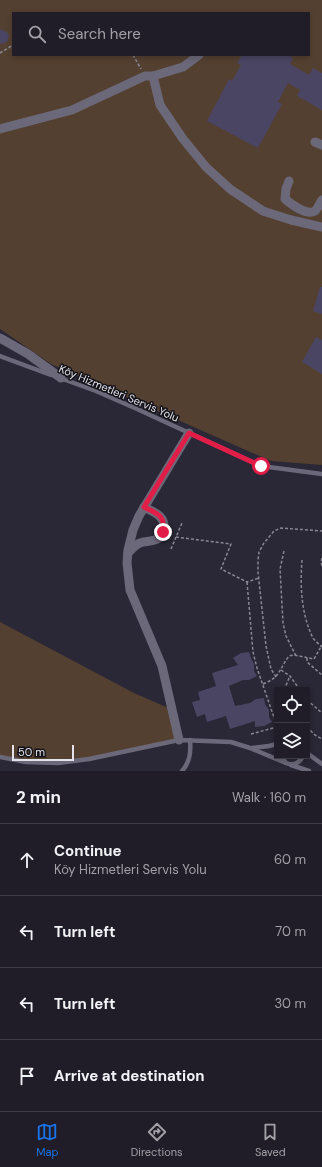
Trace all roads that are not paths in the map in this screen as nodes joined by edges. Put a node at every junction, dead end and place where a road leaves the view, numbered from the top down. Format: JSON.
{"nodes":[{"id":1,"x":198,"y":56,"type":"edge"},
{"id":2,"x":149,"y":76,"type":"junction"},
{"id":3,"x":0,"y":129,"type":"edge"},
{"id":4,"x":289,"y":181,"type":"dead end"},
{"id":5,"x":322,"y":200,"type":"edge"},
{"id":6,"x":322,"y":227,"type":"edge"},
{"id":7,"x":0,"y":338,"type":"edge"},
{"id":8,"x":0,"y":356,"type":"edge"},
{"id":9,"x":61,"y":378,"type":"junction"},
{"id":10,"x":189,"y":433,"type":"junction"},
{"id":11,"x":322,"y":474,"type":"edge"},
{"id":12,"x":144,"y":507,"type":"junction"},
{"id":13,"x":135,"y":525,"type":"junction"},
{"id":14,"x":152,"y":541,"type":"junction"},
{"id":15,"x":128,"y":553,"type":"junction"},
{"id":16,"x":179,"y":740,"type":"junction"},
{"id":17,"x":190,"y":740,"type":"junction"},
{"id":18,"x":274,"y":745,"type":"edge"},
{"id":19,"x":250,"y":748,"type":"junction"},
{"id":20,"x":310,"y":755,"type":"edge"},
{"id":21,"x":0,"y":758,"type":"edge"},
{"id":22,"x":284,"y":759,"type":"edge"},
{"id":23,"x":301,"y":759,"type":"edge"},
{"id":24,"x":288,"y":763,"type":"junction"},
{"id":25,"x":322,"y":764,"type":"edge"},
{"id":26,"x":182,"y":771,"type":"edge"},
{"id":27,"x":309,"y":771,"type":"edge"}],
"edges":[{"from":1,"to":2,"type":"street"},
{"from":2,"to":3,"type":"street"},
{"from":2,"to":6,"type":"street"},
{"from":4,"to":5,"type":"street"},
{"from":7,"to":9,"type":"street"},
{"from":8,"to":9,"type":"lane","name":"Köy Hizmetleri Servis Yolu"},
{"from":9,"to":10,"type":"lane","name":"Köy Hizmetleri Servis Yolu"},
{"from":10,"to":11,"type":"lane","name":"Köy Hizmetleri Servis Yolu"},
{"from":10,"to":12,"type":"street"},
{"from":12,"to":13,"type":"street"},
{"from":12,"to":14,"type":"street"},
{"from":13,"to":14,"type":"street"},
{"from":13,"to":15,"type":"street"},
{"from":14,"to":15,"type":"street"},
{"from":15,"to":16,"type":"street"},
{"from":16,"to":17,"type":"lane"},
{"from":16,"to":21,"type":"lane"},
{"from":17,"to":19,"type":"lane"},
{"from":17,"to":26,"type":"lane"},
{"from":18,"to":19,"type":"lane"},
{"from":19,"to":24,"type":"lane"},
{"from":20,"to":25,"type":"lane"},
{"from":22,"to":24,"type":"lane"},
{"from":23,"to":24,"type":"lane"},
{"from":24,"to":27,"type":"lane"}]}
